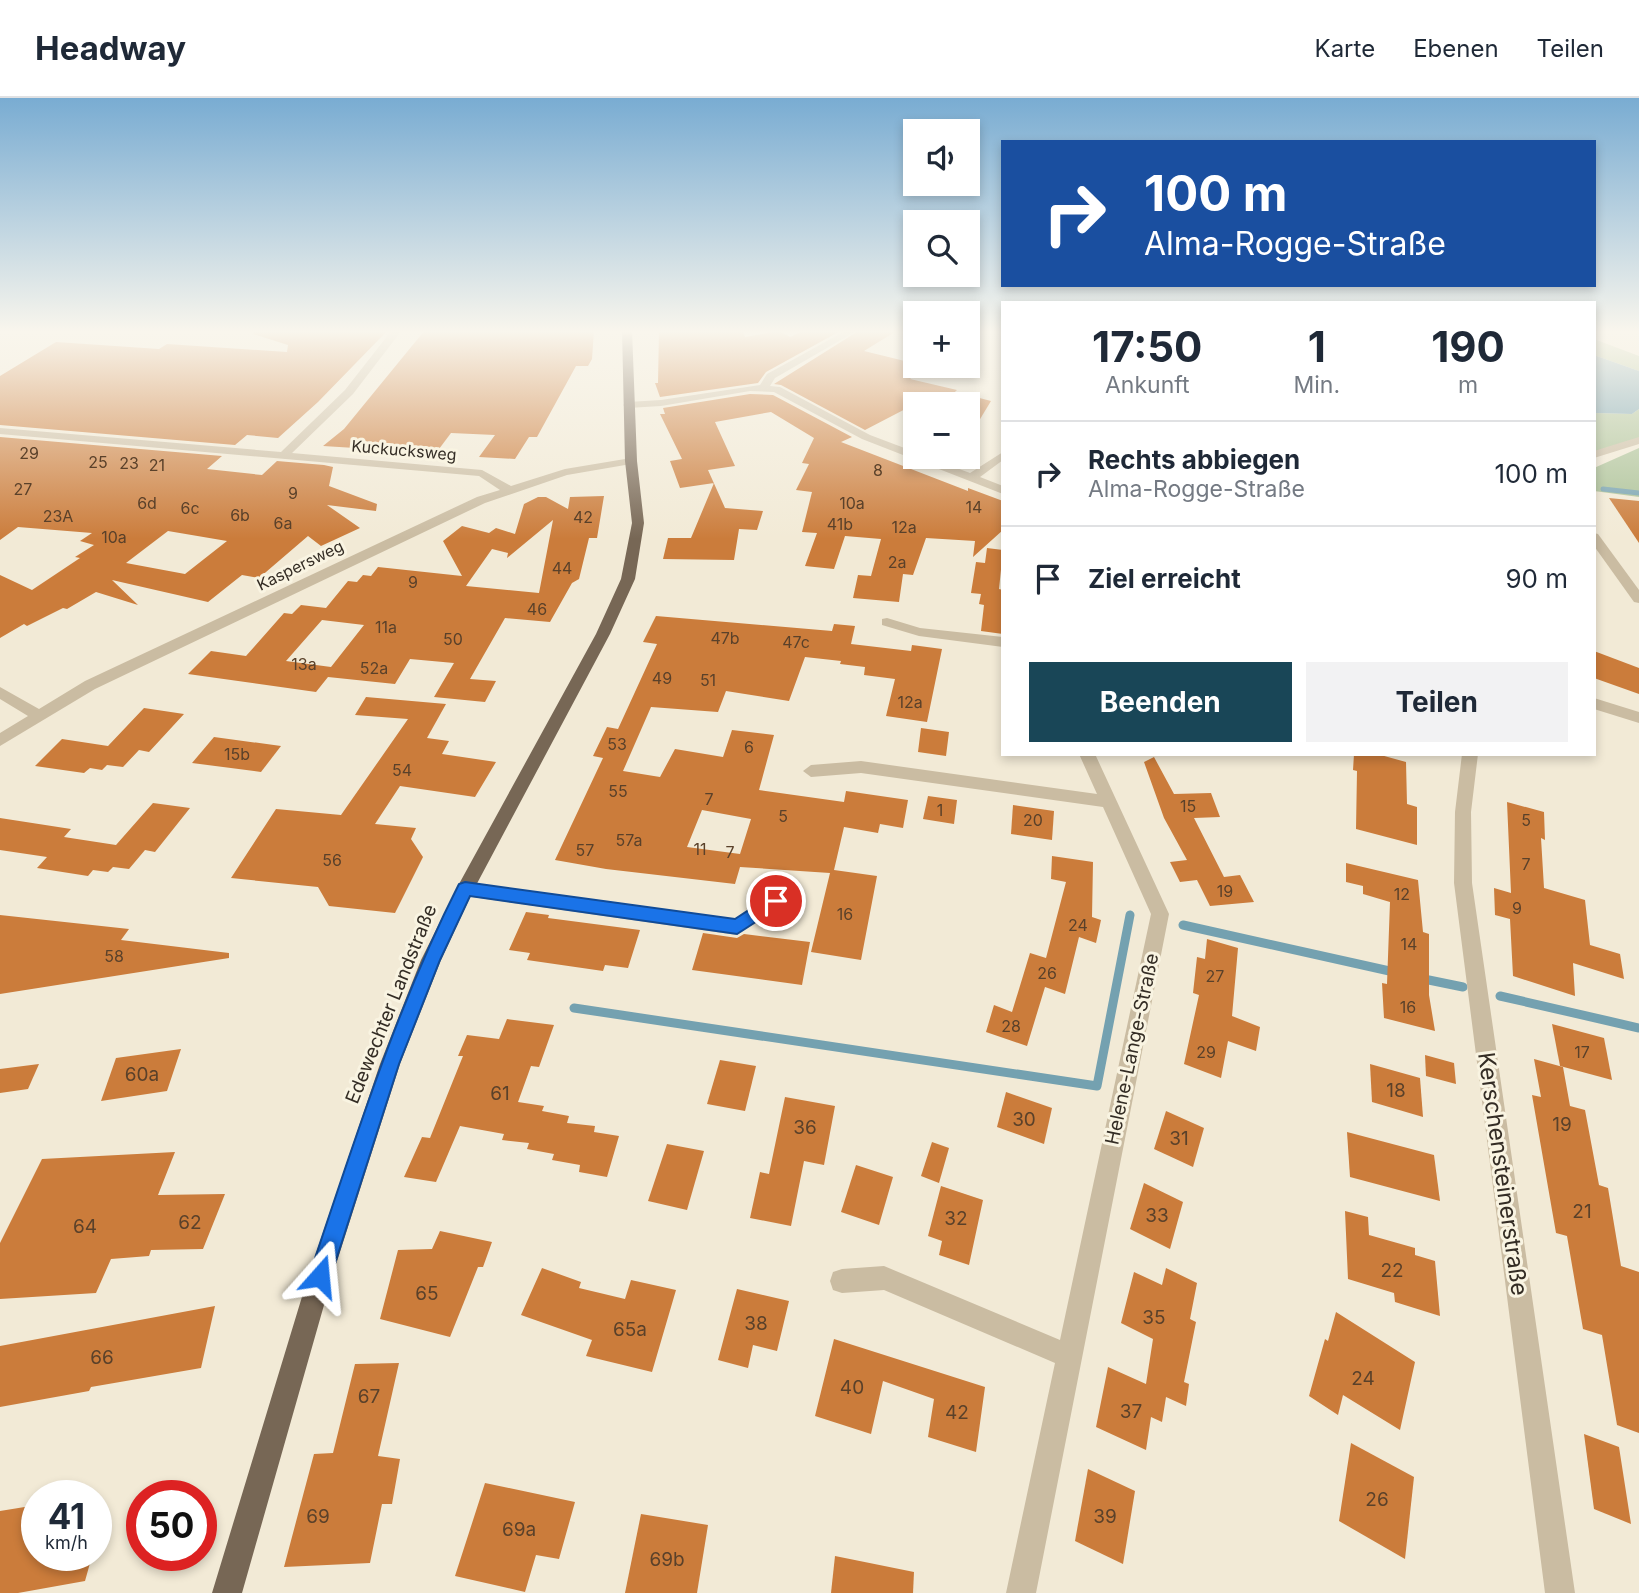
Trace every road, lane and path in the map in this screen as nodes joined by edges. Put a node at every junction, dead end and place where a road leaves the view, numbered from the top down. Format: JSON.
{"nodes":[{"id":1,"x":341,"y":400,"type":"edge"},
{"id":2,"x":628,"y":400,"type":"edge"},
{"id":3,"x":668,"y":400,"type":"edge"},
{"id":4,"x":800,"y":400,"type":"edge"},
{"id":5,"x":628,"y":405,"type":"junction"},
{"id":6,"x":0,"y":431,"type":"edge"},
{"id":7,"x":1639,"y":440,"type":"edge"},
{"id":8,"x":1596,"y":454,"type":"edge"},
{"id":9,"x":284,"y":455,"type":"junction"},
{"id":10,"x":1001,"y":456,"type":"edge"},
{"id":11,"x":631,"y":461,"type":"junction"},
{"id":12,"x":971,"y":478,"type":"junction"},
{"id":13,"x":507,"y":489,"type":"junction"},
{"id":14,"x":1001,"y":489,"type":"edge"},
{"id":15,"x":1596,"y":540,"type":"edge"},
{"id":16,"x":1639,"y":599,"type":"edge"},
{"id":17,"x":887,"y":622,"type":"dead end"},
{"id":18,"x":1001,"y":642,"type":"edge"},
{"id":19,"x":0,"y":692,"type":"edge"},
{"id":20,"x":1596,"y":704,"type":"edge"},
{"id":21,"x":38,"y":715,"type":"junction"},
{"id":22,"x":1639,"y":718,"type":"edge"},
{"id":23,"x":0,"y":740,"type":"edge"},
{"id":24,"x":1088,"y":756,"type":"edge"},
{"id":25,"x":1470,"y":756,"type":"edge"},
{"id":26,"x":811,"y":771,"type":"dead end"},
{"id":27,"x":1110,"y":802,"type":"junction"},
{"id":28,"x":465,"y":889,"type":"junction"},
{"id":29,"x":776,"y":901,"type":"dead end"},
{"id":30,"x":842,"y":1281,"type":"dead end"},
{"id":31,"x":1069,"y":1356,"type":"junction"},
{"id":32,"x":227,"y":1593,"type":"edge"},
{"id":33,"x":1021,"y":1593,"type":"edge"},
{"id":34,"x":1560,"y":1593,"type":"edge"}],
"edges":[{"from":1,"to":9,"type":"street"},
{"from":2,"to":5,"type":"main road","name":"Edewechter Landstraße"},
{"from":3,"to":5,"type":"street"},
{"from":4,"to":12,"type":"street"},
{"from":5,"to":11,"type":"main road","name":"Edewechter Landstraße"},
{"from":6,"to":9,"type":"street","name":"Kuckucksweg"},
{"from":7,"to":8,"type":"street"},
{"from":9,"to":13,"type":"street","name":"Kuckucksweg"},
{"from":10,"to":12,"type":"street"},
{"from":11,"to":13,"type":"street","name":"Kaspersweg"},
{"from":11,"to":28,"type":"main road","name":"Edewechter Landstraße"},
{"from":12,"to":14,"type":"street"},
{"from":13,"to":21,"type":"street","name":"Kaspersweg"},
{"from":15,"to":16,"type":"street"},
{"from":17,"to":18,"type":"street"},
{"from":19,"to":21,"type":"street"},
{"from":20,"to":22,"type":"street"},
{"from":21,"to":23,"type":"street","name":"Kaspersweg"},
{"from":24,"to":27,"type":"street","name":"Helene-Lange-Straße"},
{"from":25,"to":34,"type":"street","name":"Kerschensteinerstraße"},
{"from":26,"to":27,"type":"street"},
{"from":27,"to":31,"type":"street","name":"Helene-Lange-Straße"},
{"from":28,"to":29,"type":"street"},
{"from":28,"to":32,"type":"main road","name":"Edewechter Landstraße"},
{"from":30,"to":31,"type":"street"},
{"from":31,"to":33,"type":"street","name":"Helene-Lange-Straße"}]}
